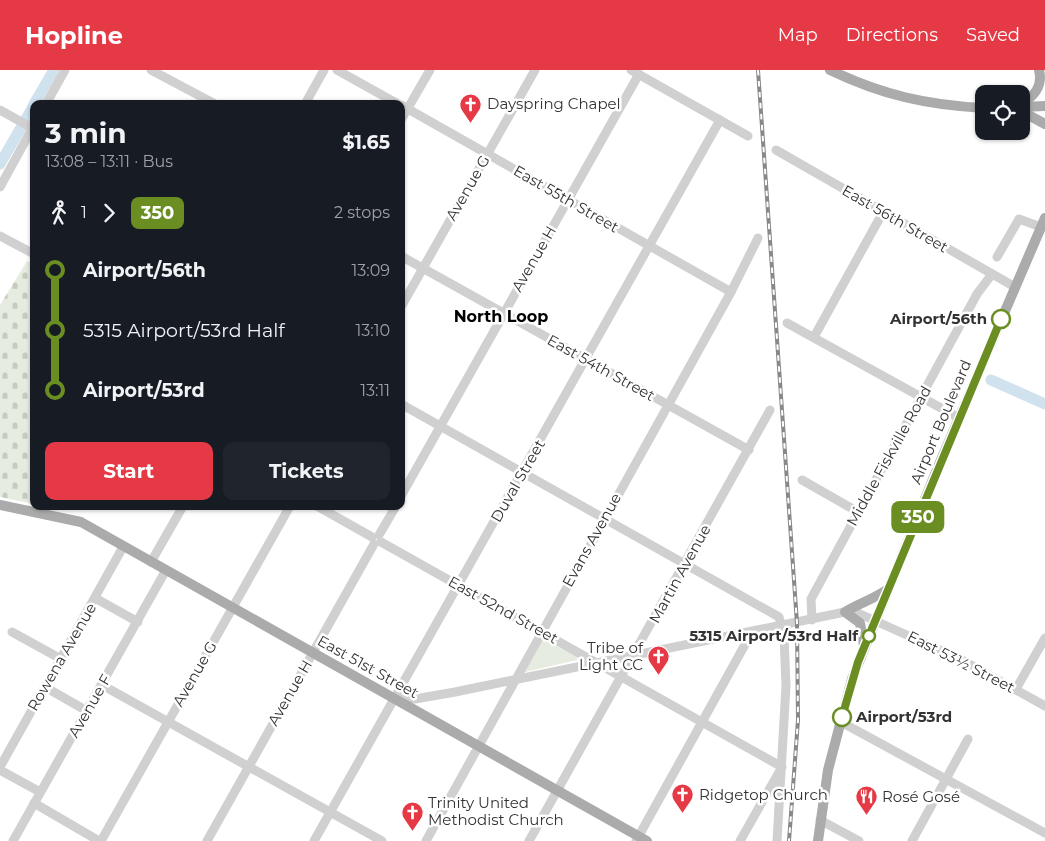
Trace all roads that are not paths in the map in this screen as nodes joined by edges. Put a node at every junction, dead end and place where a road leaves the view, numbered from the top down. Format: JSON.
{"nodes":[{"id":1,"x":65,"y":70,"type":"edge"},
{"id":2,"x":151,"y":70,"type":"edge"},
{"id":3,"x":324,"y":70,"type":"edge"},
{"id":4,"x":337,"y":70,"type":"edge"},
{"id":5,"x":430,"y":70,"type":"edge"},
{"id":6,"x":535,"y":70,"type":"edge"},
{"id":7,"x":830,"y":70,"type":"edge"},
{"id":8,"x":1039,"y":70,"type":"edge"},
{"id":9,"x":635,"y":72,"type":"edge"},
{"id":10,"x":1030,"y":99,"type":"edge"},
{"id":11,"x":48,"y":100,"type":"edge"},
{"id":12,"x":207,"y":100,"type":"edge"},
{"id":13,"x":307,"y":100,"type":"edge"},
{"id":14,"x":391,"y":100,"type":"edge"},
{"id":15,"x":405,"y":102,"type":"edge"},
{"id":16,"x":1030,"y":105,"type":"edge"},
{"id":17,"x":1045,"y":106,"type":"edge"},
{"id":18,"x":975,"y":107,"type":"edge"},
{"id":19,"x":405,"y":108,"type":"edge"},
{"id":20,"x":0,"y":110,"type":"edge"},
{"id":21,"x":1030,"y":116,"type":"edge"},
{"id":22,"x":720,"y":120,"type":"junction"},
{"id":23,"x":1045,"y":124,"type":"edge"},
{"id":24,"x":29,"y":125,"type":"edge"},
{"id":25,"x":748,"y":136,"type":"dead end"},
{"id":26,"x":776,"y":150,"type":"dead end"},
{"id":27,"x":487,"y":155,"type":"junction"},
{"id":28,"x":0,"y":187,"type":"edge"},
{"id":29,"x":568,"y":200,"type":"junction"},
{"id":30,"x":883,"y":212,"type":"junction"},
{"id":31,"x":1043,"y":223,"type":"edge"},
{"id":32,"x":0,"y":236,"type":"edge"},
{"id":33,"x":758,"y":238,"type":"dead end"},
{"id":34,"x":651,"y":247,"type":"junction"},
{"id":35,"x":30,"y":252,"type":"edge"},
{"id":36,"x":405,"y":258,"type":"edge"},
{"id":37,"x":997,"y":258,"type":"dead end"},
{"id":38,"x":423,"y":268,"type":"junction"},
{"id":39,"x":988,"y":272,"type":"junction"},
{"id":40,"x":1015,"y":287,"type":"junction"},
{"id":41,"x":731,"y":292,"type":"junction"},
{"id":42,"x":405,"y":300,"type":"edge"},
{"id":43,"x":503,"y":313,"type":"junction"},
{"id":44,"x":787,"y":323,"type":"dead end"},
{"id":45,"x":814,"y":337,"type":"junction"},
{"id":46,"x":586,"y":360,"type":"junction"},
{"id":47,"x":921,"y":398,"type":"junction"},
{"id":48,"x":668,"y":405,"type":"junction"},
{"id":49,"x":405,"y":406,"type":"edge"},
{"id":50,"x":770,"y":410,"type":"dead end"},
{"id":51,"x":959,"y":418,"type":"junction"},
{"id":52,"x":440,"y":426,"type":"junction"},
{"id":53,"x":749,"y":450,"type":"junction"},
{"id":54,"x":523,"y":473,"type":"junction"},
{"id":55,"x":802,"y":480,"type":"dead end"},
{"id":56,"x":405,"y":489,"type":"edge"},
{"id":57,"x":0,"y":505,"type":"edge"},
{"id":58,"x":181,"y":510,"type":"edge"},
{"id":59,"x":288,"y":510,"type":"edge"},
{"id":60,"x":324,"y":510,"type":"edge"},
{"id":61,"x":394,"y":510,"type":"edge"},
{"id":62,"x":858,"y":512,"type":"junction"},
{"id":63,"x":604,"y":519,"type":"junction"},
{"id":64,"x":377,"y":540,"type":"junction"},
{"id":65,"x":123,"y":547,"type":"junction"},
{"id":66,"x":151,"y":562,"type":"junction"},
{"id":67,"x":685,"y":564,"type":"junction"},
{"id":68,"x":166,"y":570,"type":"junction"},
{"id":69,"x":458,"y":585,"type":"junction"},
{"id":70,"x":890,"y":587,"type":"junction"},
{"id":71,"x":96,"y":598,"type":"junction"},
{"id":72,"x":232,"y":609,"type":"junction"},
{"id":73,"x":846,"y":612,"type":"junction"},
{"id":74,"x":812,"y":620,"type":"junction"},
{"id":75,"x":875,"y":621,"type":"junction"},
{"id":76,"x":138,"y":622,"type":"junction"},
{"id":77,"x":782,"y":626,"type":"junction"},
{"id":78,"x":542,"y":631,"type":"junction"},
{"id":79,"x":12,"y":632,"type":"dead end"},
{"id":80,"x":752,"y":632,"type":"junction"},
{"id":81,"x":1045,"y":638,"type":"edge"},
{"id":82,"x":864,"y":649,"type":"junction"},
{"id":83,"x":312,"y":654,"type":"junction"},
{"id":84,"x":635,"y":655,"type":"junction"},
{"id":85,"x":61,"y":659,"type":"junction"},
{"id":86,"x":598,"y":663,"type":"junction"},
{"id":87,"x":620,"y":677,"type":"junction"},
{"id":88,"x":515,"y":679,"type":"junction"},
{"id":89,"x":102,"y":685,"type":"junction"},
{"id":90,"x":45,"y":687,"type":"junction"},
{"id":91,"x":1016,"y":690,"type":"junction"},
{"id":92,"x":395,"y":699,"type":"junction"},
{"id":93,"x":1045,"y":706,"type":"edge"},
{"id":94,"x":87,"y":711,"type":"junction"},
{"id":95,"x":168,"y":722,"type":"junction"},
{"id":96,"x":841,"y":722,"type":"junction"},
{"id":97,"x":701,"y":723,"type":"junction"},
{"id":98,"x":968,"y":739,"type":"dead end"},
{"id":99,"x":477,"y":745,"type":"junction"},
{"id":100,"x":247,"y":767,"type":"junction"},
{"id":101,"x":782,"y":767,"type":"junction"},
{"id":102,"x":0,"y":768,"type":"edge"},
{"id":103,"x":946,"y":779,"type":"junction"},
{"id":104,"x":558,"y":790,"type":"junction"},
{"id":105,"x":40,"y":792,"type":"junction"},
{"id":106,"x":34,"y":803,"type":"junction"},
{"id":107,"x":330,"y":812,"type":"junction"},
{"id":108,"x":820,"y":820,"type":"junction"},
{"id":109,"x":1045,"y":833,"type":"edge"},
{"id":110,"x":640,"y":839,"type":"edge"},
{"id":111,"x":13,"y":841,"type":"edge"},
{"id":112,"x":100,"y":841,"type":"edge"},
{"id":113,"x":206,"y":841,"type":"edge"},
{"id":114,"x":314,"y":841,"type":"edge"},
{"id":115,"x":382,"y":841,"type":"edge"},
{"id":116,"x":426,"y":841,"type":"edge"},
{"id":117,"x":529,"y":841,"type":"edge"},
{"id":118,"x":740,"y":841,"type":"edge"},
{"id":119,"x":777,"y":841,"type":"edge"},
{"id":120,"x":818,"y":841,"type":"edge"},
{"id":121,"x":859,"y":841,"type":"edge"},
{"id":122,"x":912,"y":841,"type":"edge"}],
"edges":[{"from":1,"to":11,"type":"street"},
{"from":2,"to":12,"type":"street"},
{"from":3,"to":13,"type":"street"},
{"from":4,"to":14,"type":"street","name":"East 55th Street"},
{"from":5,"to":15,"type":"street"},
{"from":6,"to":27,"type":"street","name":"Avenue G"},
{"from":7,"to":18,"type":"main road"},
{"from":8,"to":10,"type":"main road"},
{"from":9,"to":22,"type":"street"},
{"from":9,"to":29,"type":"street","name":"Avenue H"},
{"from":16,"to":17,"type":"main road"},
{"from":19,"to":27,"type":"street","name":"East 55th Street"},
{"from":20,"to":24,"type":"street"},
{"from":21,"to":23,"type":"main road"},
{"from":22,"to":25,"type":"street"},
{"from":22,"to":34,"type":"street","name":"Duval Street"},
{"from":24,"to":28,"type":"street"},
{"from":26,"to":30,"type":"street","name":"East 56th Street"},
{"from":27,"to":29,"type":"street","name":"East 55th Street"},
{"from":27,"to":38,"type":"street","name":"Avenue G"},
{"from":29,"to":34,"type":"street","name":"East 55th Street"},
{"from":29,"to":43,"type":"street","name":"Avenue H"},
{"from":30,"to":39,"type":"street","name":"East 56th Street"},
{"from":30,"to":45,"type":"street"},
{"from":31,"to":37,"type":"street"},
{"from":31,"to":40,"type":"main road","name":"Airport Boulevard"},
{"from":32,"to":35,"type":"street"},
{"from":33,"to":41,"type":"street","name":"Evans Avenue"},
{"from":34,"to":41,"type":"street","name":"East 55th Street"},
{"from":34,"to":46,"type":"street","name":"Duval Street"},
{"from":36,"to":38,"type":"street","name":"East 54th Street"},
{"from":38,"to":42,"type":"street","name":"Avenue G"},
{"from":38,"to":43,"type":"street","name":"East 54th Street"},
{"from":39,"to":40,"type":"street","name":"East 56th Street"},
{"from":39,"to":47,"type":"street","name":"Middle Fiskville Road"},
{"from":40,"to":51,"type":"main road","name":"Airport Boulevard"},
{"from":41,"to":48,"type":"street","name":"Evans Avenue"},
{"from":43,"to":46,"type":"street","name":"East 54th Street"},
{"from":43,"to":52,"type":"street","name":"Avenue H"},
{"from":44,"to":45,"type":"street"},
{"from":45,"to":47,"type":"street"},
{"from":46,"to":48,"type":"street","name":"East 54th Street"},
{"from":46,"to":54,"type":"street","name":"Duval Street"},
{"from":47,"to":51,"type":"street"},
{"from":47,"to":62,"type":"street","name":"Middle Fiskville Road"},
{"from":48,"to":53,"type":"street","name":"East 54th Street"},
{"from":48,"to":63,"type":"street","name":"Evans Avenue"},
{"from":49,"to":52,"type":"street"},
{"from":50,"to":53,"type":"street","name":"Martin Avenue"},
{"from":51,"to":70,"type":"main road","name":"Airport Boulevard"},
{"from":52,"to":54,"type":"street"},
{"from":52,"to":56,"type":"street","name":"Avenue H"},
{"from":53,"to":67,"type":"street","name":"Martin Avenue"},
{"from":54,"to":63,"type":"street"},
{"from":54,"to":69,"type":"street","name":"Duval Street"},
{"from":55,"to":62,"type":"street"},
{"from":57,"to":65,"type":"main road","name":"East 51st Street"},
{"from":58,"to":66,"type":"street"},
{"from":59,"to":72,"type":"street","name":"Avenue G"},
{"from":60,"to":64,"type":"street","name":"East 52nd Street"},
{"from":61,"to":64,"type":"street","name":"Avenue H"},
{"from":62,"to":74,"type":"street","name":"Middle Fiskville Road"},
{"from":63,"to":67,"type":"street"},
{"from":63,"to":78,"type":"street","name":"Evans Avenue"},
{"from":64,"to":69,"type":"street","name":"East 52nd Street"},
{"from":64,"to":83,"type":"street","name":"Avenue H"},
{"from":65,"to":66,"type":"main road","name":"East 51st Street"},
{"from":65,"to":71,"type":"street","name":"Rowena Avenue"},
{"from":66,"to":68,"type":"main road","name":"East 51st Street"},
{"from":67,"to":77,"type":"street"},
{"from":67,"to":84,"type":"street","name":"Martin Avenue"},
{"from":68,"to":72,"type":"main road","name":"East 51st Street"},
{"from":68,"to":76,"type":"street","name":"Avenue F"},
{"from":69,"to":78,"type":"street","name":"East 52nd Street"},
{"from":69,"to":92,"type":"street","name":"Duval Street"},
{"from":70,"to":73,"type":"main road"},
{"from":70,"to":75,"type":"main road","name":"Airport Boulevard"},
{"from":71,"to":76,"type":"street"},
{"from":71,"to":85,"type":"street","name":"Rowena Avenue"},
{"from":72,"to":83,"type":"main road","name":"East 51st Street"},
{"from":72,"to":95,"type":"street","name":"Avenue G"},
{"from":73,"to":74,"type":"street"},
{"from":73,"to":75,"type":"street","name":"East 53½ Street"},
{"from":73,"to":82,"type":"main road"},
{"from":74,"to":77,"type":"street"},
{"from":75,"to":82,"type":"main road","name":"Airport Boulevard"},
{"from":75,"to":91,"type":"street","name":"East 53½ Street"},
{"from":76,"to":89,"type":"street","name":"Avenue F"},
{"from":77,"to":80,"type":"street"},
{"from":77,"to":101,"type":"street"},
{"from":78,"to":86,"type":"street","name":"East 52nd Street"},
{"from":78,"to":88,"type":"street","name":"Evans Avenue"},
{"from":79,"to":85,"type":"street"},
{"from":80,"to":84,"type":"street"},
{"from":80,"to":97,"type":"street"},
{"from":81,"to":91,"type":"street"},
{"from":82,"to":96,"type":"main road","name":"Airport Boulevard"},
{"from":83,"to":92,"type":"main road","name":"East 51st Street"},
{"from":83,"to":100,"type":"street","name":"Avenue H"},
{"from":84,"to":86,"type":"street"},
{"from":84,"to":87,"type":"street","name":"Martin Avenue"},
{"from":85,"to":90,"type":"street","name":"Rowena Avenue"},
{"from":86,"to":87,"type":"street","name":"East 52nd Street"},
{"from":86,"to":88,"type":"street"},
{"from":87,"to":97,"type":"street","name":"East 52nd Street"},
{"from":87,"to":104,"type":"street","name":"Martin Avenue"},
{"from":88,"to":92,"type":"street"},
{"from":88,"to":99,"type":"street","name":"Evans Avenue"},
{"from":89,"to":94,"type":"street","name":"Avenue F"},
{"from":89,"to":95,"type":"street"},
{"from":90,"to":94,"type":"street"},
{"from":90,"to":102,"type":"street","name":"Rowena Avenue"},
{"from":91,"to":93,"type":"street","name":"East 53½ Street"},
{"from":92,"to":99,"type":"main road","name":"East 51st Street"},
{"from":92,"to":107,"type":"street","name":"Duval Street"},
{"from":94,"to":105,"type":"street","name":"Avenue F"},
{"from":95,"to":100,"type":"street"},
{"from":95,"to":112,"type":"street","name":"Avenue G"},
{"from":96,"to":103,"type":"street"},
{"from":96,"to":108,"type":"main road","name":"Airport Boulevard"},
{"from":97,"to":101,"type":"street","name":"East 52nd Street"},
{"from":97,"to":110,"type":"street"},
{"from":98,"to":103,"type":"street"},
{"from":99,"to":104,"type":"main road","name":"East 51st Street"},
{"from":99,"to":116,"type":"street","name":"Evans Avenue"},
{"from":100,"to":107,"type":"street"},
{"from":100,"to":113,"type":"street","name":"Avenue H"},
{"from":101,"to":118,"type":"street"},
{"from":101,"to":119,"type":"street"},
{"from":102,"to":105,"type":"street"},
{"from":103,"to":109,"type":"street"},
{"from":103,"to":122,"type":"street"},
{"from":104,"to":110,"type":"main road","name":"East 51st Street"},
{"from":104,"to":117,"type":"street","name":"Martin Avenue"},
{"from":105,"to":106,"type":"street","name":"Avenue F"},
{"from":106,"to":111,"type":"street","name":"Avenue F"},
{"from":106,"to":112,"type":"street"},
{"from":107,"to":114,"type":"street","name":"Duval Street"},
{"from":107,"to":115,"type":"street"},
{"from":108,"to":120,"type":"main road","name":"Airport Boulevard"},
{"from":108,"to":121,"type":"street"}]}
